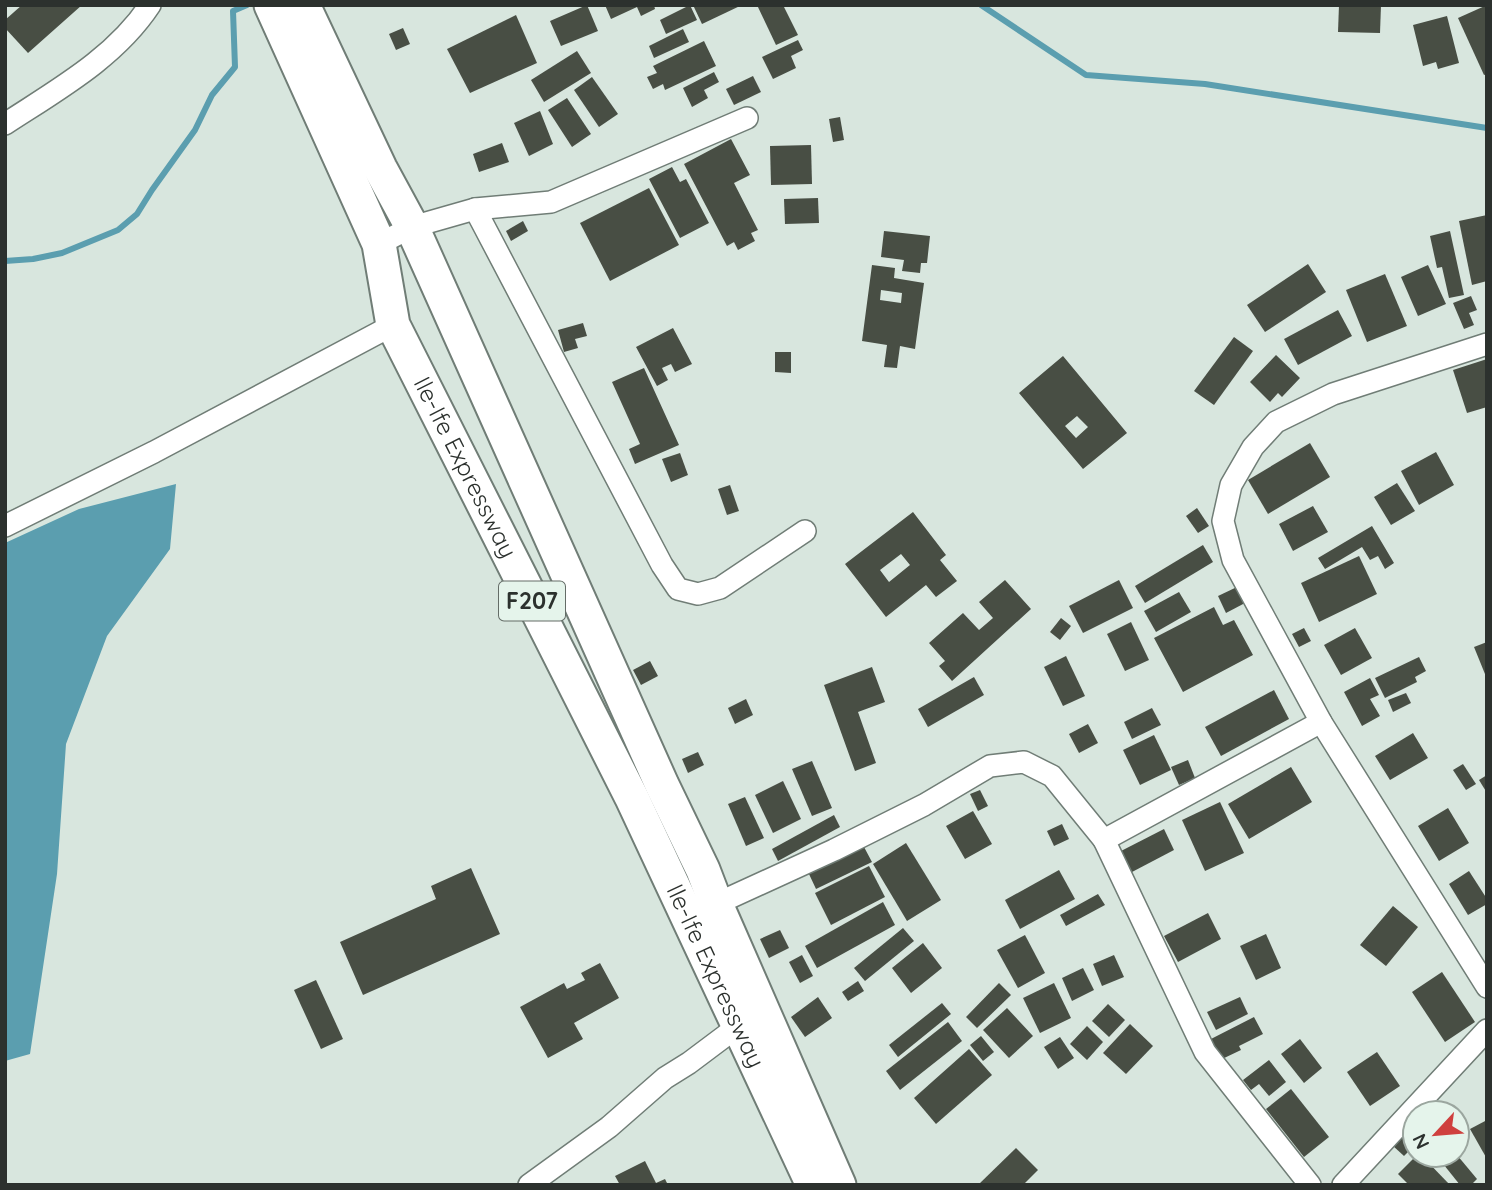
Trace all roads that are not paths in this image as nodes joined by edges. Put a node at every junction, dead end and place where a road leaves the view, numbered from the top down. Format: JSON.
{"nodes":[{"id":1,"x":150,"y":5,"type":"edge"},
{"id":2,"x":283,"y":7,"type":"edge"},
{"id":3,"x":747,"y":118,"type":"dead end"},
{"id":4,"x":5,"y":124,"type":"edge"},
{"id":5,"x":380,"y":168,"type":"junction"},
{"id":6,"x":351,"y":182,"type":"junction"},
{"id":7,"x":475,"y":209,"type":"junction"},
{"id":8,"x":412,"y":227,"type":"junction"},
{"id":9,"x":379,"y":244,"type":"junction"},
{"id":10,"x":393,"y":325,"type":"junction"},
{"id":11,"x":1487,"y":344,"type":"edge"},
{"id":12,"x":5,"y":526,"type":"edge"},
{"id":13,"x":805,"y":531,"type":"dead end"},
{"id":14,"x":1321,"y":722,"type":"junction"},
{"id":15,"x":647,"y":792,"type":"junction"},
{"id":16,"x":1104,"y":840,"type":"junction"},
{"id":17,"x":703,"y":870,"type":"junction"},
{"id":18,"x":672,"y":884,"type":"junction"},
{"id":19,"x":716,"y":904,"type":"junction"},
{"id":20,"x":1487,"y":987,"type":"edge"},
{"id":21,"x":737,"y":1027,"type":"junction"},
{"id":22,"x":1487,"y":1030,"type":"edge"},
{"id":23,"x":529,"y":1185,"type":"edge"},
{"id":24,"x":813,"y":1185,"type":"edge"},
{"id":25,"x":839,"y":1185,"type":"edge"},
{"id":26,"x":1310,"y":1185,"type":"edge"},
{"id":27,"x":1343,"y":1185,"type":"edge"}],
"edges":[{"from":1,"to":4,"type":"street"},
{"from":2,"to":5,"type":"main road","name":"Ile-Ife Expressway","number":"F207"},
{"from":2,"to":6,"type":"main road","name":"Ile-Ife Expressway","number":"F207"},
{"from":3,"to":7,"type":"street"},
{"from":5,"to":6,"type":"main road"},
{"from":5,"to":8,"type":"main road","name":"Ile-Ife Expressway","number":"F207"},
{"from":6,"to":9,"type":"main road","name":"Ile-Ife Expressway","number":"F207"},
{"from":7,"to":8,"type":"street"},
{"from":7,"to":13,"type":"street"},
{"from":8,"to":9,"type":"street"},
{"from":8,"to":15,"type":"main road","name":"Ile-Ife Expressway","number":"F207"},
{"from":9,"to":10,"type":"main road","name":"Ile-Ife Expressway","number":"F207"},
{"from":10,"to":12,"type":"street"},
{"from":10,"to":15,"type":"main road","name":"Ile-Ife Expressway","number":"F207"},
{"from":11,"to":14,"type":"street"},
{"from":14,"to":16,"type":"street"},
{"from":14,"to":20,"type":"street"},
{"from":15,"to":17,"type":"main road","name":"Ile-Ife Expressway","number":"F207"},
{"from":15,"to":18,"type":"main road","name":"Ile-Ife Expressway","number":"F207"},
{"from":16,"to":19,"type":"street"},
{"from":16,"to":26,"type":"street"},
{"from":17,"to":18,"type":"main road"},
{"from":17,"to":19,"type":"main road","name":"Ile-Ife Expressway","number":"F207"},
{"from":18,"to":21,"type":"main road","name":"Ile-Ife Expressway","number":"F207"},
{"from":19,"to":25,"type":"main road","name":"Ile-Ife Expressway","number":"F207"},
{"from":21,"to":23,"type":"street"},
{"from":21,"to":24,"type":"main road","name":"Ile-Ife Expressway","number":"F207"},
{"from":22,"to":27,"type":"street"}]}
